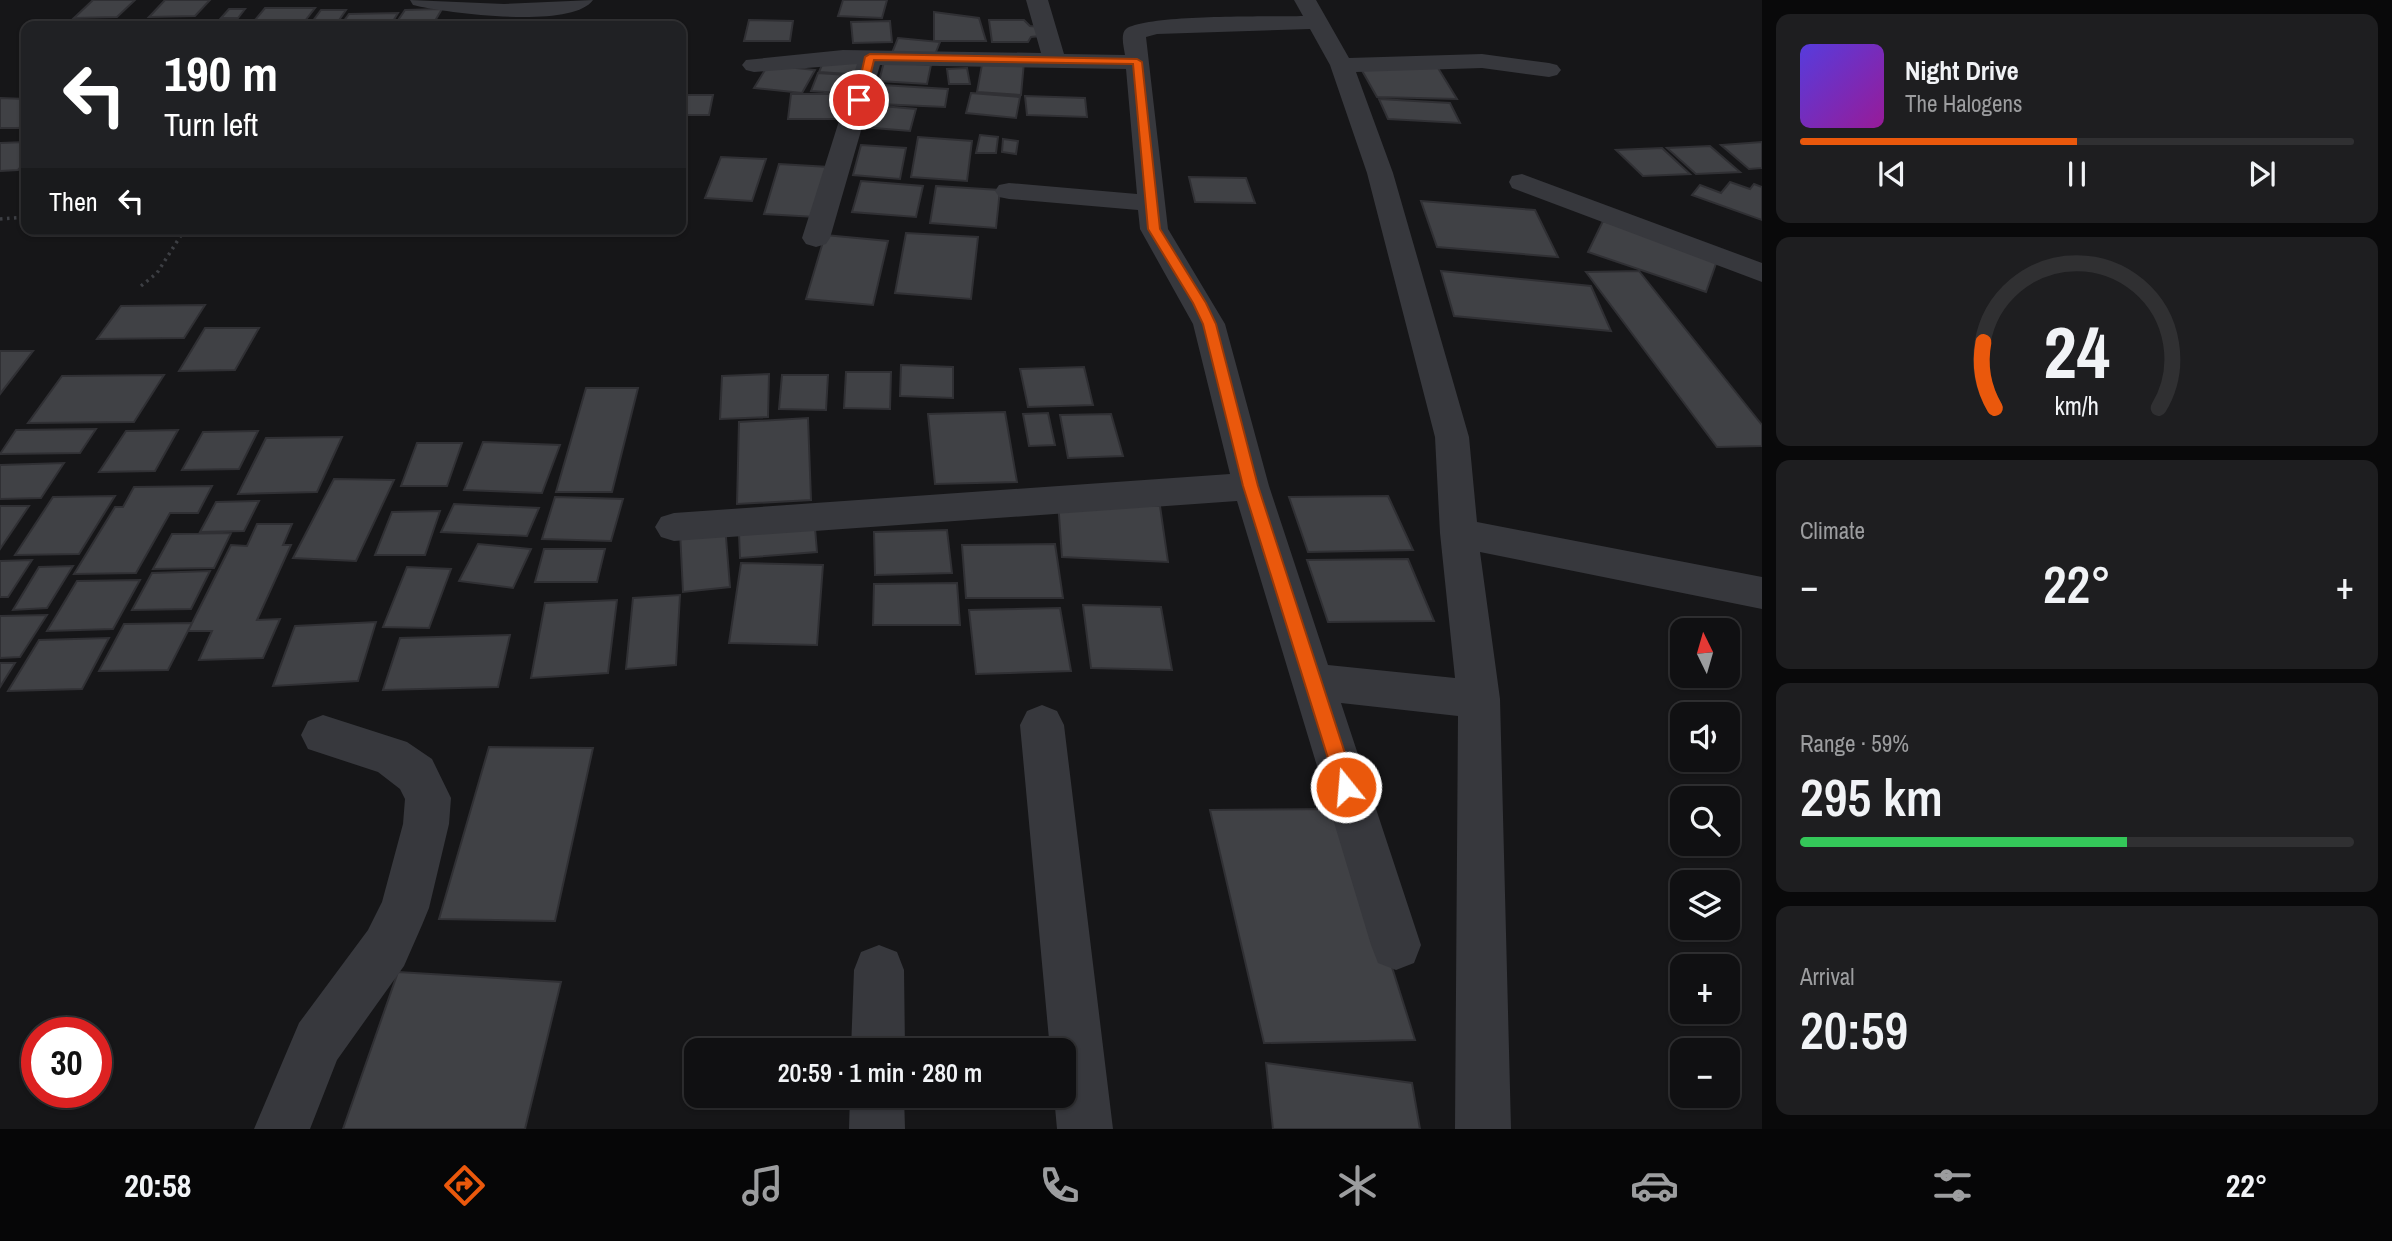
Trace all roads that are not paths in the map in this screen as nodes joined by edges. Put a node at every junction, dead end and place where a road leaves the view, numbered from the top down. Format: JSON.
{"nodes":[{"id":1,"x":421,"y":0,"type":"edge"},
{"id":2,"x":582,"y":0,"type":"edge"},
{"id":3,"x":1037,"y":0,"type":"edge"},
{"id":4,"x":1311,"y":11,"type":"edge"},
{"id":5,"x":870,"y":57,"type":"junction"},
{"id":6,"x":1055,"y":60,"type":"junction"},
{"id":7,"x":1137,"y":62,"type":"junction"},
{"id":8,"x":754,"y":65,"type":"dead end"},
{"id":9,"x":1342,"y":65,"type":"junction"},
{"id":10,"x":1549,"y":71,"type":"dead end"},
{"id":11,"x":1522,"y":182,"type":"dead end"},
{"id":12,"x":1009,"y":191,"type":"dead end"},
{"id":13,"x":1149,"y":203,"type":"junction"},
{"id":14,"x":816,"y":238,"type":"dead end"},
{"id":15,"x":1762,"y":273,"type":"edge"},
{"id":16,"x":1251,"y":486,"type":"junction"},
{"id":17,"x":674,"y":527,"type":"dead end"},
{"id":18,"x":1459,"y":533,"type":"junction"},
{"id":19,"x":1762,"y":593,"type":"edge"},
{"id":20,"x":1313,"y":682,"type":"junction"},
{"id":21,"x":1479,"y":699,"type":"junction"},
{"id":22,"x":1042,"y":725,"type":"dead end"},
{"id":23,"x":323,"y":735,"type":"dead end"},
{"id":24,"x":1396,"y":945,"type":"dead end"},
{"id":25,"x":879,"y":970,"type":"dead end"},
{"id":26,"x":878,"y":1038,"type":"edge"},
{"id":27,"x":877,"y":1108,"type":"edge"},
{"id":28,"x":282,"y":1129,"type":"edge"},
{"id":29,"x":877,"y":1129,"type":"edge"},
{"id":30,"x":1084,"y":1129,"type":"edge"},
{"id":31,"x":1483,"y":1129,"type":"edge"}],
"edges":[{"from":1,"to":2,"type":"street"},
{"from":3,"to":6,"type":"street"},
{"from":4,"to":7,"type":"street"},
{"from":4,"to":9,"type":"street"},
{"from":5,"to":6,"type":"street"},
{"from":5,"to":8,"type":"street"},
{"from":5,"to":14,"type":"street"},
{"from":6,"to":7,"type":"street"},
{"from":7,"to":13,"type":"street"},
{"from":9,"to":10,"type":"street"},
{"from":9,"to":18,"type":"street"},
{"from":11,"to":15,"type":"street"},
{"from":12,"to":13,"type":"street"},
{"from":13,"to":16,"type":"street"},
{"from":16,"to":17,"type":"street"},
{"from":16,"to":20,"type":"street"},
{"from":18,"to":19,"type":"street"},
{"from":18,"to":21,"type":"street"},
{"from":20,"to":21,"type":"street"},
{"from":20,"to":24,"type":"street"},
{"from":21,"to":31,"type":"street"},
{"from":22,"to":30,"type":"street"},
{"from":23,"to":28,"type":"street"},
{"from":25,"to":26,"type":"street"},
{"from":27,"to":29,"type":"street"}]}
